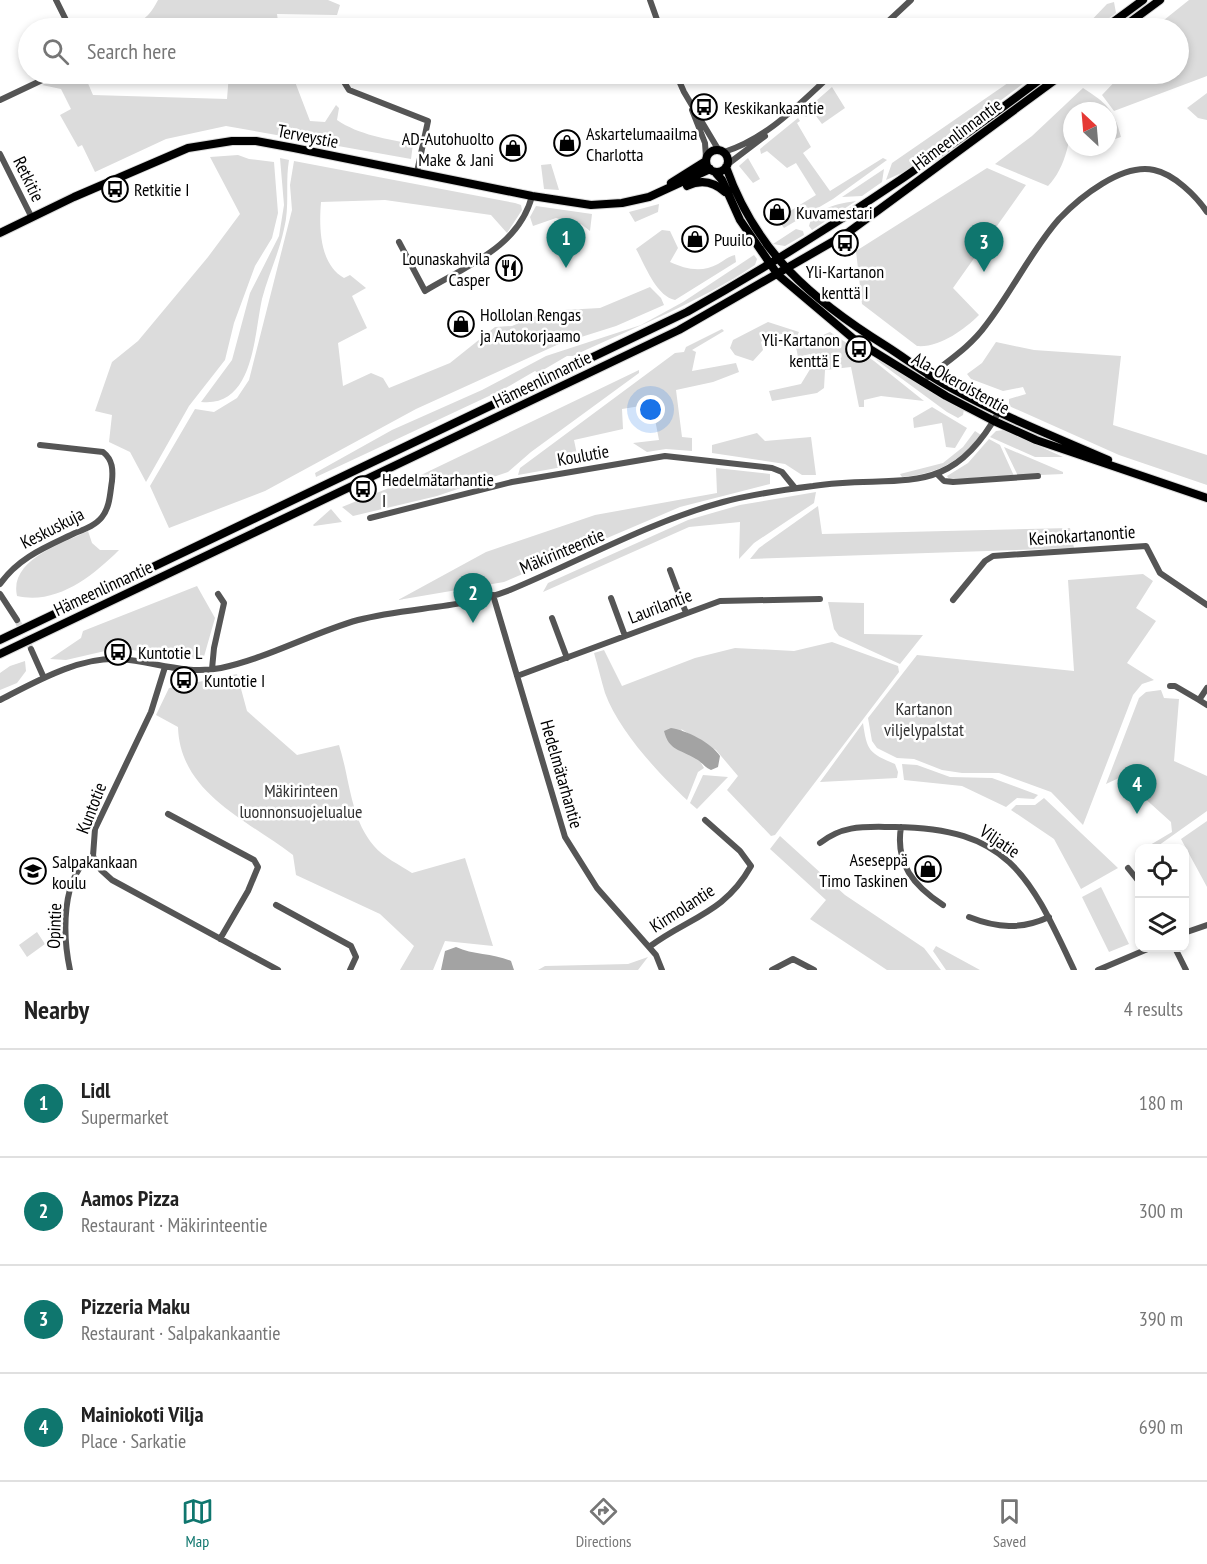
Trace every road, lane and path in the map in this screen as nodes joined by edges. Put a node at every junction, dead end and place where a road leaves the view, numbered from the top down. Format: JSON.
{"nodes":[{"id":1,"x":56,"y":0,"type":"edge"},
{"id":2,"x":650,"y":0,"type":"edge"},
{"id":3,"x":912,"y":0,"type":"edge"},
{"id":4,"x":1143,"y":0,"type":"edge"},
{"id":5,"x":1160,"y":0,"type":"edge"},
{"id":6,"x":65,"y":18,"type":"edge"},
{"id":7,"x":656,"y":18,"type":"edge"},
{"id":8,"x":891,"y":18,"type":"edge"},
{"id":9,"x":1119,"y":18,"type":"edge"},
{"id":10,"x":1136,"y":18,"type":"edge"},
{"id":11,"x":34,"y":84,"type":"edge"},
{"id":12,"x":345,"y":84,"type":"edge"},
{"id":13,"x":681,"y":84,"type":"edge"},
{"id":14,"x":821,"y":84,"type":"edge"},
{"id":15,"x":1033,"y":84,"type":"edge"},
{"id":16,"x":1050,"y":84,"type":"edge"},
{"id":17,"x":0,"y":100,"type":"edge"},
{"id":18,"x":689,"y":101,"type":"junction"},
{"id":19,"x":776,"y":124,"type":"junction"},
{"id":20,"x":721,"y":151,"type":"junction"},
{"id":21,"x":0,"y":154,"type":"edge"},
{"id":22,"x":706,"y":159,"type":"junction"},
{"id":23,"x":727,"y":166,"type":"junction"},
{"id":24,"x":712,"y":170,"type":"junction"},
{"id":25,"x":417,"y":172,"type":"junction"},
{"id":26,"x":728,"y":194,"type":"junction"},
{"id":27,"x":532,"y":196,"type":"junction"},
{"id":28,"x":628,"y":202,"type":"junction"},
{"id":29,"x":1207,"y":212,"type":"edge"},
{"id":30,"x":32,"y":218,"type":"junction"},
{"id":31,"x":0,"y":233,"type":"edge"},
{"id":32,"x":399,"y":242,"type":"dead end"},
{"id":33,"x":779,"y":260,"type":"junction"},
{"id":34,"x":770,"y":265,"type":"junction"},
{"id":35,"x":787,"y":270,"type":"junction"},
{"id":36,"x":778,"y":275,"type":"junction"},
{"id":37,"x":927,"y":378,"type":"junction"},
{"id":38,"x":996,"y":417,"type":"junction"},
{"id":39,"x":40,"y":445,"type":"dead end"},
{"id":40,"x":937,"y":474,"type":"junction"},
{"id":41,"x":1038,"y":477,"type":"dead end"},
{"id":42,"x":795,"y":488,"type":"junction"},
{"id":43,"x":1207,"y":498,"type":"edge"},
{"id":44,"x":370,"y":518,"type":"dead end"},
{"id":45,"x":670,"y":570,"type":"dead end"},
{"id":46,"x":0,"y":584,"type":"edge"},
{"id":47,"x":0,"y":594,"type":"edge"},
{"id":48,"x":218,"y":594,"type":"dead end"},
{"id":49,"x":493,"y":595,"type":"junction"},
{"id":50,"x":612,"y":598,"type":"dead end"},
{"id":51,"x":820,"y":599,"type":"dead end"},
{"id":52,"x":954,"y":600,"type":"dead end"},
{"id":53,"x":1207,"y":605,"type":"edge"},
{"id":54,"x":686,"y":613,"type":"junction"},
{"id":55,"x":552,"y":618,"type":"dead end"},
{"id":56,"x":17,"y":620,"type":"tunnel mouth"},
{"id":57,"x":625,"y":636,"type":"junction"},
{"id":58,"x":0,"y":640,"type":"edge"},
{"id":59,"x":31,"y":649,"type":"tunnel mouth"},
{"id":60,"x":0,"y":654,"type":"edge"},
{"id":61,"x":567,"y":658,"type":"junction"},
{"id":62,"x":165,"y":668,"type":"junction"},
{"id":63,"x":212,"y":669,"type":"junction"},
{"id":64,"x":517,"y":676,"type":"junction"},
{"id":65,"x":44,"y":678,"type":"junction"},
{"id":66,"x":1170,"y":686,"type":"dead end"},
{"id":67,"x":1207,"y":688,"type":"edge"},
{"id":68,"x":0,"y":700,"type":"edge"},
{"id":69,"x":1199,"y":700,"type":"junction"},
{"id":70,"x":1207,"y":705,"type":"edge"},
{"id":71,"x":168,"y":814,"type":"dead end"},
{"id":72,"x":705,"y":820,"type":"dead end"},
{"id":73,"x":901,"y":827,"type":"junction"},
{"id":74,"x":820,"y":843,"type":"dead end"},
{"id":75,"x":93,"y":856,"type":"junction"},
{"id":76,"x":1128,"y":868,"type":"dead end"},
{"id":77,"x":1135,"y":877,"type":"edge"},
{"id":78,"x":276,"y":905,"type":"dead end"},
{"id":79,"x":943,"y":905,"type":"dead end"},
{"id":80,"x":969,"y":917,"type":"dead end"},
{"id":81,"x":1049,"y":917,"type":"junction"},
{"id":82,"x":1207,"y":925,"type":"edge"},
{"id":83,"x":1189,"y":932,"type":"edge"},
{"id":84,"x":220,"y":939,"type":"junction"},
{"id":85,"x":649,"y":947,"type":"junction"},
{"id":86,"x":1141,"y":952,"type":"edge"},
{"id":87,"x":1177,"y":952,"type":"edge"},
{"id":88,"x":70,"y":970,"type":"edge"},
{"id":89,"x":278,"y":970,"type":"edge"},
{"id":90,"x":350,"y":970,"type":"edge"},
{"id":91,"x":662,"y":970,"type":"edge"},
{"id":92,"x":771,"y":970,"type":"edge"},
{"id":93,"x":814,"y":970,"type":"edge"},
{"id":94,"x":1074,"y":970,"type":"edge"},
{"id":95,"x":1098,"y":970,"type":"edge"},
{"id":96,"x":1186,"y":970,"type":"edge"}],
"edges":[{"from":1,"to":6,"type":"street"},
{"from":2,"to":7,"type":"street"},
{"from":3,"to":8,"type":"street"},
{"from":4,"to":9,"type":"main road"},
{"from":5,"to":10,"type":"main road"},
{"from":11,"to":17,"type":"street"},
{"from":12,"to":25,"type":"street"},
{"from":13,"to":18,"type":"street"},
{"from":14,"to":19,"type":"street"},
{"from":15,"to":33,"type":"main road","name":"Hämeenlinnantie"},
{"from":16,"to":35,"type":"main road","name":"Hämeenlinnantie"},
{"from":18,"to":20,"type":"street"},
{"from":18,"to":22,"type":"street"},
{"from":19,"to":20,"type":"street"},
{"from":19,"to":23,"type":"street"},
{"from":20,"to":22,"type":"main road","name":"Terveystie"},
{"from":20,"to":23,"type":"main road"},
{"from":21,"to":30,"type":"street","name":"Retkitie"},
{"from":22,"to":24,"type":"main road"},
{"from":22,"to":28,"type":"main road","name":"Terveystie"},
{"from":23,"to":24,"type":"main road","name":"Terveystie"},
{"from":23,"to":33,"type":"main road"},
{"from":24,"to":26,"type":"main road"},
{"from":24,"to":28,"type":"main road","name":"Terveystie"},
{"from":25,"to":27,"type":"main road","name":"Terveystie"},
{"from":25,"to":30,"type":"main road","name":"Terveystie"},
{"from":26,"to":28,"type":"main road","name":"Terveystie"},
{"from":26,"to":34,"type":"main road"},
{"from":27,"to":28,"type":"main road","name":"Terveystie"},
{"from":27,"to":32,"type":"street"},
{"from":29,"to":37,"type":"street"},
{"from":30,"to":31,"type":"main road","name":"Terveystie"},
{"from":33,"to":34,"type":"main road","name":"Hämeenlinnantie"},
{"from":33,"to":35,"type":"main road","name":"Ala-Okeroistentie"},
{"from":34,"to":36,"type":"main road","name":"Ala-Okeroistentie"},
{"from":34,"to":58,"type":"main road","name":"Hämeenlinnantie"},
{"from":35,"to":36,"type":"main road","name":"Hämeenlinnantie"},
{"from":35,"to":37,"type":"main road","name":"Ala-Okeroistentie"},
{"from":36,"to":37,"type":"main road","name":"Ala-Okeroistentie"},
{"from":36,"to":60,"type":"main road","name":"Hämeenlinnantie"},
{"from":37,"to":38,"type":"main road","name":"Ala-Okeroistentie"},
{"from":38,"to":40,"type":"street","name":"Mäkirinteentie"},
{"from":38,"to":43,"type":"main road","name":"Ala-Okeroistentie"},
{"from":39,"to":46,"type":"street","name":"Keskuskuja"},
{"from":40,"to":41,"type":"street"},
{"from":40,"to":42,"type":"street","name":"Mäkirinteentie"},
{"from":42,"to":44,"type":"street","name":"Koulutie"},
{"from":42,"to":49,"type":"street","name":"Mäkirinteentie"},
{"from":45,"to":54,"type":"street"},
{"from":47,"to":56,"type":"street"},
{"from":48,"to":63,"type":"street"},
{"from":49,"to":63,"type":"street","name":"Mäkirinteentie"},
{"from":49,"to":64,"type":"street","name":"Hedelmätarhantie"},
{"from":50,"to":57,"type":"street"},
{"from":51,"to":54,"type":"street","name":"Laurilantie"},
{"from":52,"to":53,"type":"street","name":"Keinokartanontie"},
{"from":54,"to":57,"type":"street","name":"Laurilantie"},
{"from":55,"to":61,"type":"street"},
{"from":57,"to":61,"type":"street","name":"Laurilantie"},
{"from":59,"to":65,"type":"street"},
{"from":61,"to":64,"type":"street","name":"Laurilantie"},
{"from":62,"to":63,"type":"street","name":"Mäkirinteentie"},
{"from":62,"to":65,"type":"street","name":"Mäkirinteentie"},
{"from":62,"to":75,"type":"street","name":"Kuntotie"},
{"from":64,"to":85,"type":"street","name":"Hedelmätarhantie"},
{"from":65,"to":68,"type":"street","name":"Mäkirinteentie"},
{"from":66,"to":69,"type":"street"},
{"from":67,"to":69,"type":"street"},
{"from":69,"to":70,"type":"street"},
{"from":71,"to":84,"type":"street"},
{"from":72,"to":85,"type":"street","name":"Kirmolantie"},
{"from":73,"to":74,"type":"street","name":"Viljatie"},
{"from":73,"to":79,"type":"street"},
{"from":73,"to":81,"type":"street","name":"Viljatie"},
{"from":75,"to":84,"type":"street","name":"Kuntotie"},
{"from":75,"to":88,"type":"street","name":"Opintie"},
{"from":76,"to":77,"type":"street"},
{"from":78,"to":90,"type":"street"},
{"from":80,"to":81,"type":"street"},
{"from":81,"to":94,"type":"street","name":"Viljatie"},
{"from":82,"to":83,"type":"street"},
{"from":84,"to":89,"type":"street","name":"Kuntotie"},
{"from":85,"to":91,"type":"street","name":"Hedelmätarhantie"},
{"from":86,"to":95,"type":"street"},
{"from":87,"to":96,"type":"street"},
{"from":92,"to":93,"type":"street"}]}
